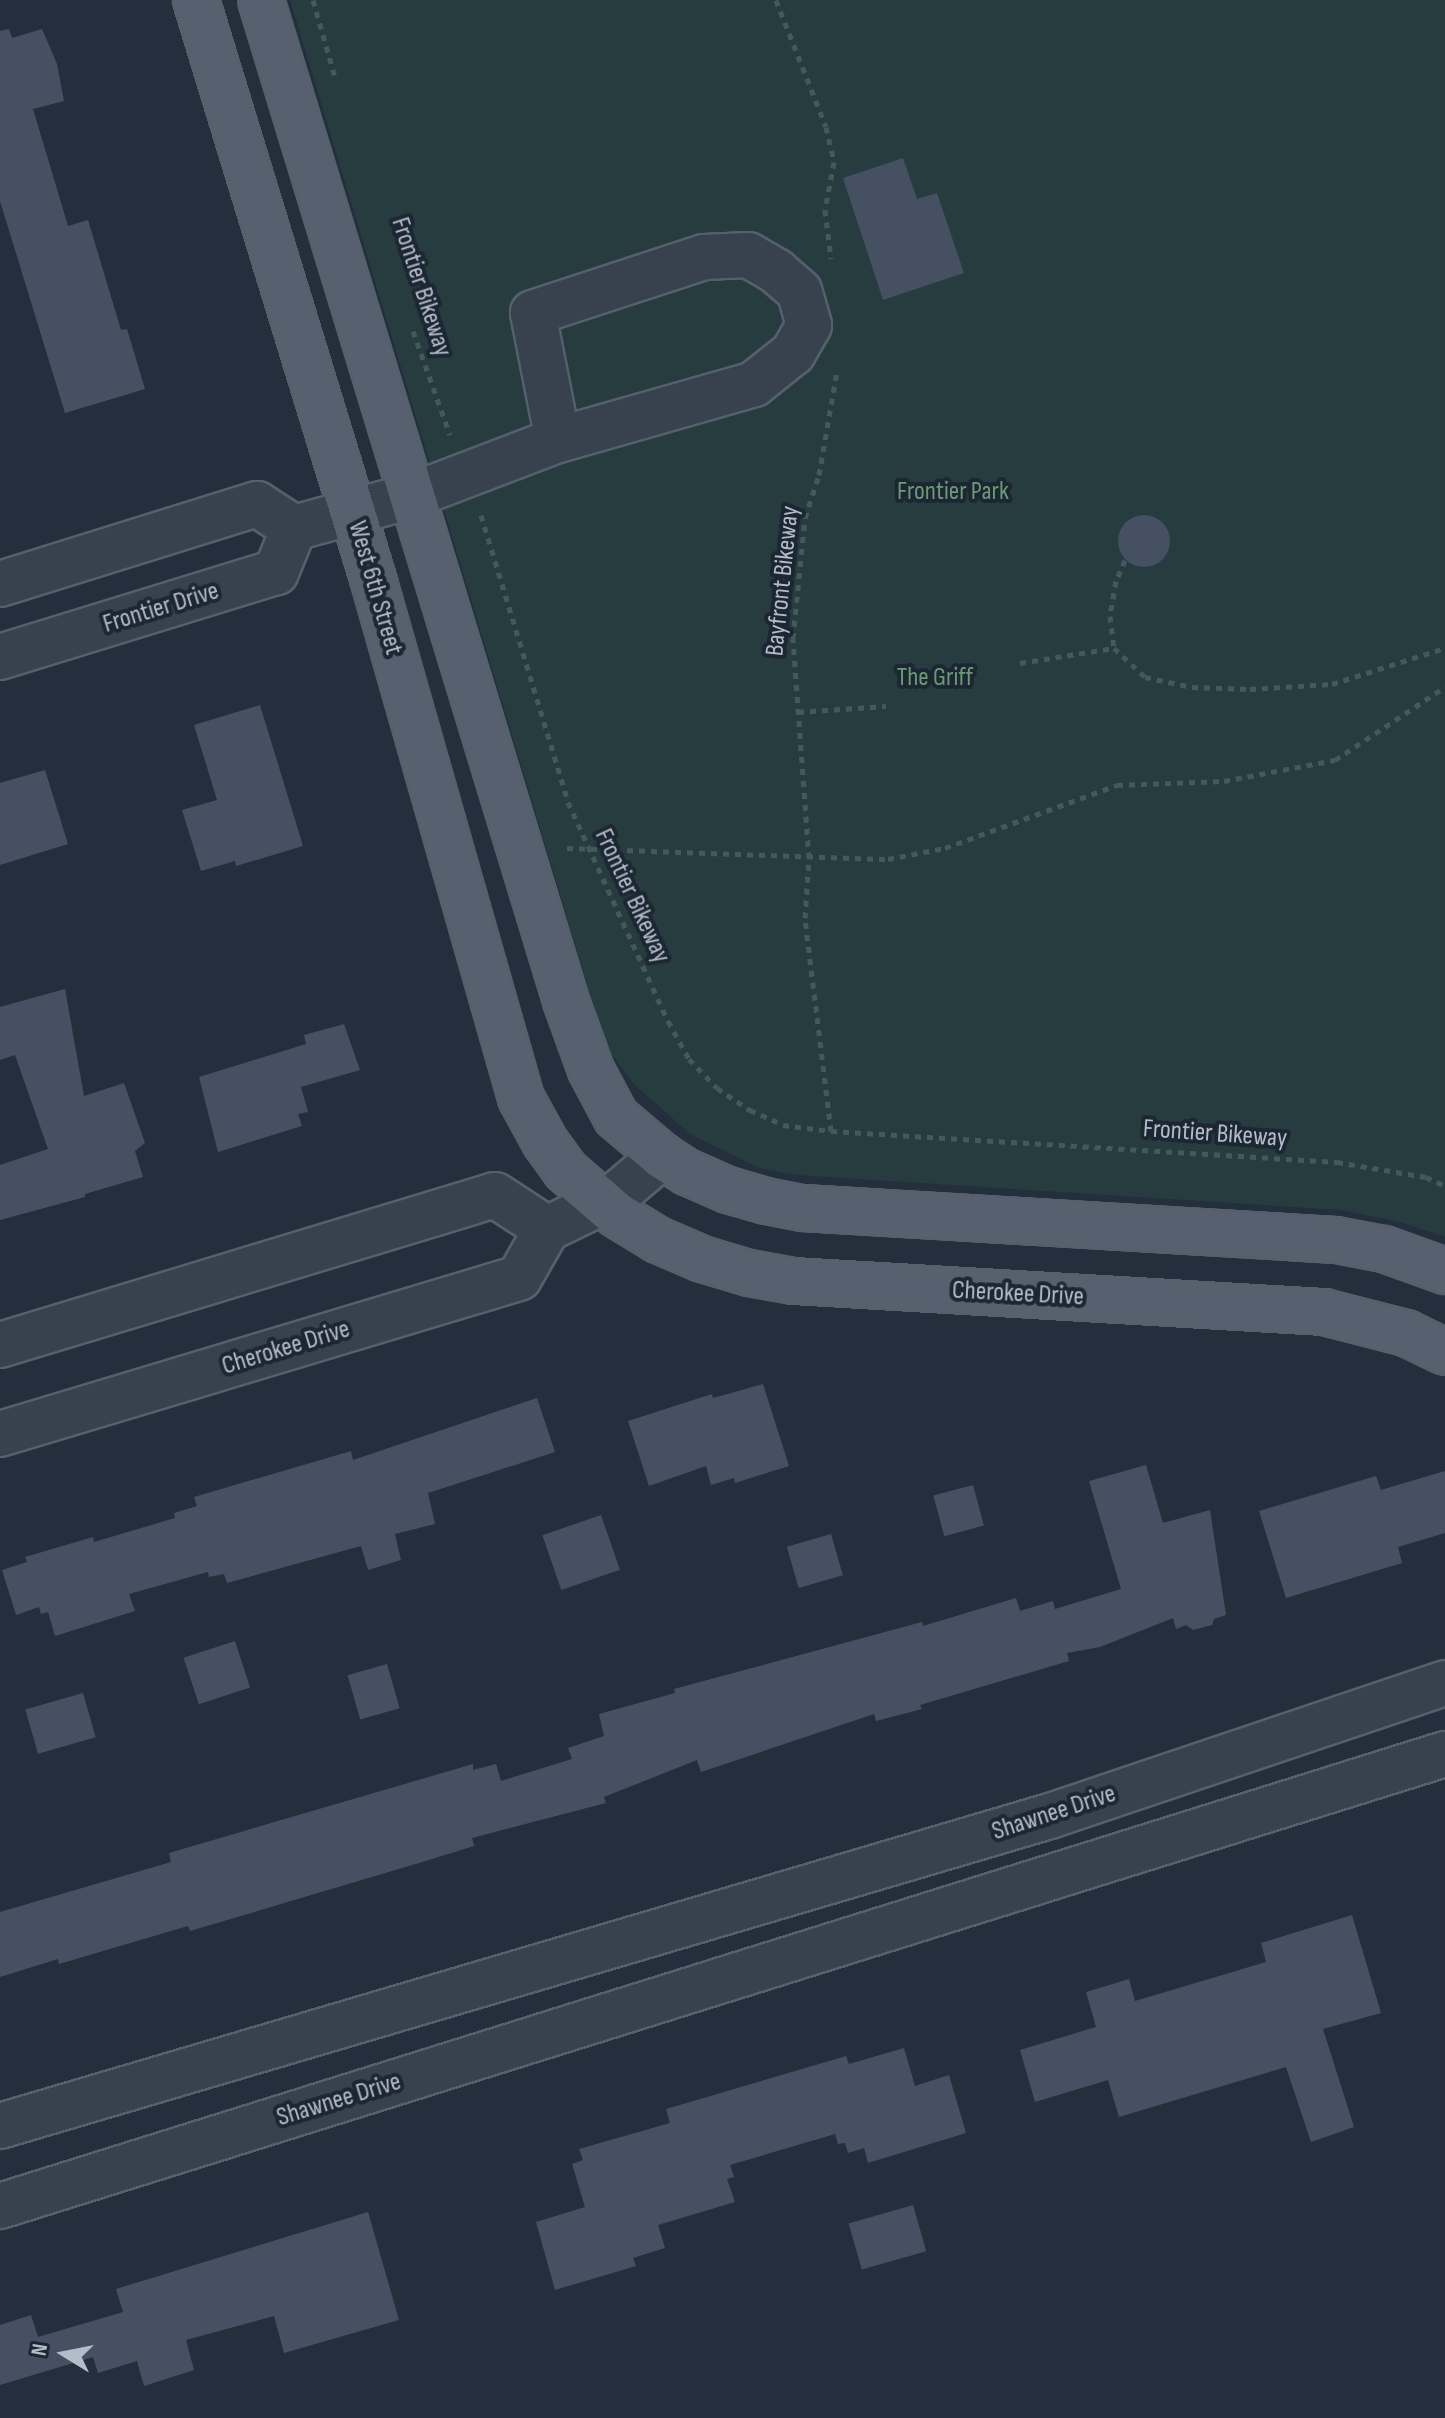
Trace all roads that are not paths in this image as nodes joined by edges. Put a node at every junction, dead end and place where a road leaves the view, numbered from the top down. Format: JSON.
{"nodes":[{"id":1,"x":196,"y":0,"type":"edge"},
{"id":2,"x":261,"y":0,"type":"edge"},
{"id":3,"x":558,"y":440,"type":"junction"},
{"id":4,"x":411,"y":496,"type":"junction"},
{"id":5,"x":352,"y":512,"type":"junction"},
{"id":6,"x":294,"y":528,"type":"junction"},
{"id":7,"x":0,"y":584,"type":"edge"},
{"id":8,"x":0,"y":657,"type":"edge"},
{"id":9,"x":649,"y":1146,"type":"junction"},
{"id":10,"x":565,"y":1170,"type":"joint"},
{"id":11,"x":603,"y":1203,"type":"junction"},
{"id":12,"x":547,"y":1229,"type":"junction"},
{"id":13,"x":1445,"y":1271,"type":"edge"},
{"id":14,"x":0,"y":1345,"type":"edge"},
{"id":15,"x":1445,"y":1352,"type":"edge"},
{"id":16,"x":0,"y":1434,"type":"edge"},
{"id":17,"x":1445,"y":1683,"type":"edge"},
{"id":18,"x":1445,"y":1754,"type":"edge"},
{"id":19,"x":659,"y":1932,"type":"junction"},
{"id":20,"x":678,"y":1994,"type":"junction"},
{"id":21,"x":0,"y":2126,"type":"edge"},
{"id":22,"x":0,"y":2206,"type":"edge"}],
"edges":[{"from":1,"to":5,"type":"main road","name":"West 6th Street"},
{"from":2,"to":4,"type":"main road"},
{"from":3,"to":3,"type":"street"},
{"from":3,"to":4,"type":"street"},
{"from":4,"to":5,"type":"street"},
{"from":4,"to":9,"type":"main road"},
{"from":5,"to":6,"type":"street"},
{"from":5,"to":10,"type":"main road","name":"West 6th Street"},
{"from":6,"to":7,"type":"street"},
{"from":6,"to":8,"type":"street","name":"Frontier Drive"},
{"from":9,"to":11,"type":"street"},
{"from":9,"to":13,"type":"main road"},
{"from":10,"to":11,"type":"main road","name":"Cherokee Drive"},
{"from":11,"to":12,"type":"street"},
{"from":11,"to":15,"type":"main road","name":"Cherokee Drive"},
{"from":12,"to":14,"type":"street"},
{"from":12,"to":16,"type":"street","name":"Cherokee Drive"},
{"from":17,"to":19,"type":"street","name":"Shawnee Drive"},
{"from":18,"to":20,"type":"street","name":"Shawnee Drive"},
{"from":19,"to":20,"type":"street"},
{"from":19,"to":21,"type":"street","name":"Shawnee Drive"},
{"from":20,"to":22,"type":"street","name":"Shawnee Drive"}]}
